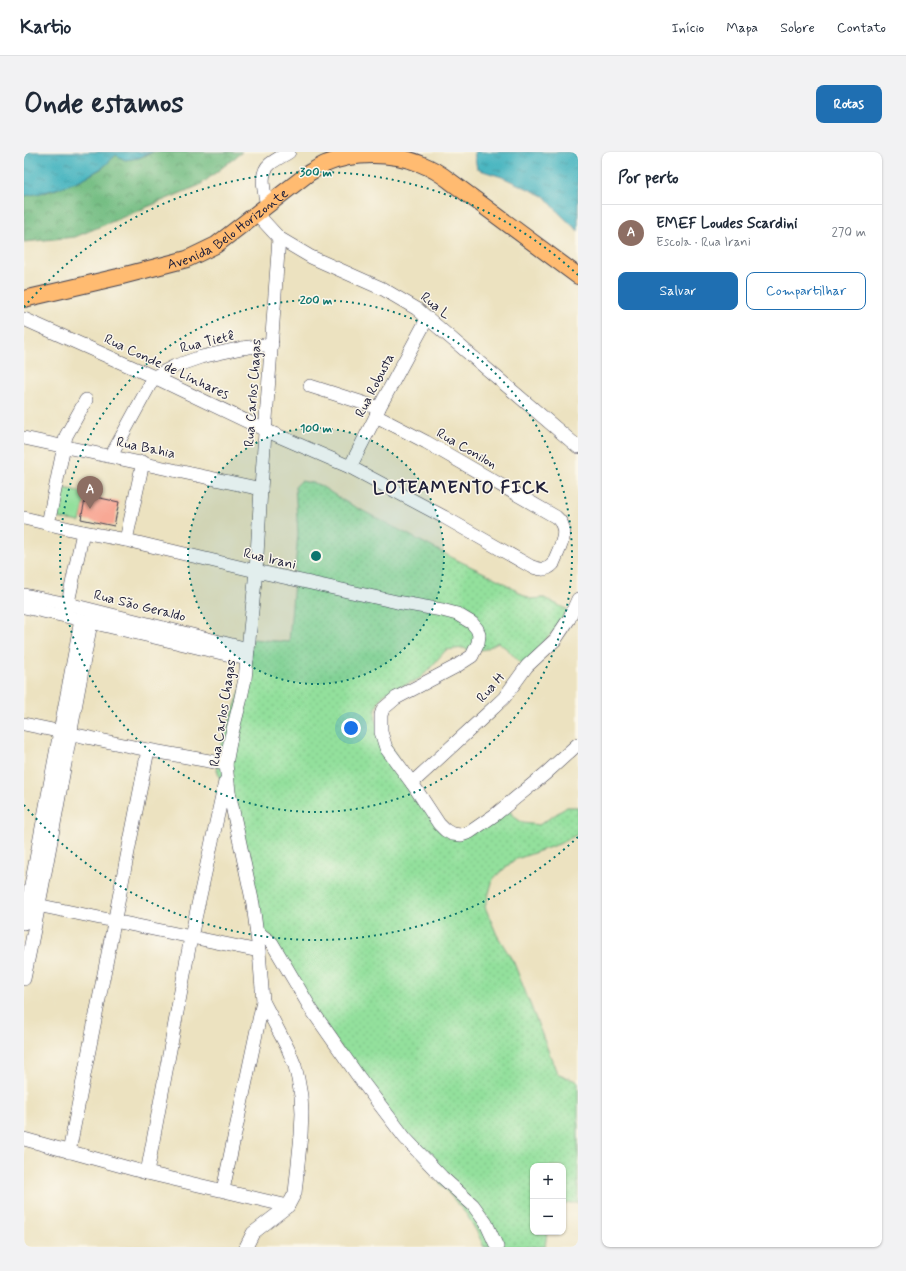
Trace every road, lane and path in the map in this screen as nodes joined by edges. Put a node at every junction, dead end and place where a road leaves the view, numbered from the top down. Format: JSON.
{"nodes":[{"id":1,"x":289,"y":152,"type":"edge"},
{"id":2,"x":262,"y":210,"type":"junction"},
{"id":3,"x":279,"y":238,"type":"junction"},
{"id":4,"x":578,"y":276,"type":"edge"},
{"id":5,"x":24,"y":299,"type":"edge"},
{"id":6,"x":427,"y":319,"type":"junction"},
{"id":7,"x":24,"y":320,"type":"edge"},
{"id":8,"x":272,"y":344,"type":"junction"},
{"id":9,"x":154,"y":377,"type":"junction"},
{"id":10,"x":310,"y":386,"type":"dead end"},
{"id":11,"x":86,"y":400,"type":"dead end"},
{"id":12,"x":378,"y":412,"type":"junction"},
{"id":13,"x":265,"y":430,"type":"junction"},
{"id":14,"x":24,"y":438,"type":"edge"},
{"id":15,"x":64,"y":446,"type":"junction"},
{"id":16,"x":578,"y":447,"type":"edge"},
{"id":17,"x":111,"y":456,"type":"junction"},
{"id":18,"x":143,"y":462,"type":"junction"},
{"id":19,"x":350,"y":467,"type":"junction"},
{"id":20,"x":261,"y":489,"type":"junction"},
{"id":21,"x":24,"y":518,"type":"edge"},
{"id":22,"x":48,"y":524,"type":"junction"},
{"id":23,"x":83,"y":532,"type":"junction"},
{"id":24,"x":126,"y":540,"type":"junction"},
{"id":25,"x":530,"y":566,"type":"joint"},
{"id":26,"x":256,"y":571,"type":"junction"},
{"id":27,"x":24,"y":595,"type":"edge"},
{"id":28,"x":578,"y":599,"type":"edge"},
{"id":29,"x":24,"y":607,"type":"edge"},
{"id":30,"x":67,"y":610,"type":"junction"},
{"id":31,"x":86,"y":621,"type":"junction"},
{"id":32,"x":247,"y":654,"type":"junction"},
{"id":33,"x":24,"y":724,"type":"edge"},
{"id":34,"x":66,"y":732,"type":"junction"},
{"id":35,"x":578,"y":744,"type":"edge"},
{"id":36,"x":148,"y":750,"type":"junction"},
{"id":37,"x":227,"y":769,"type":"junction"},
{"id":38,"x":412,"y":784,"type":"junction"},
{"id":39,"x":30,"y":904,"type":"edge"},
{"id":40,"x":115,"y":922,"type":"junction"},
{"id":41,"x":24,"y":923,"type":"edge"},
{"id":42,"x":257,"y":932,"type":"junction"},
{"id":43,"x":192,"y":937,"type":"junction"},
{"id":44,"x":259,"y":951,"type":"junction"},
{"id":45,"x":24,"y":979,"type":"edge"},
{"id":46,"x":263,"y":1002,"type":"junction"},
{"id":47,"x":24,"y":1139,"type":"edge"},
{"id":48,"x":69,"y":1152,"type":"junction"},
{"id":49,"x":147,"y":1173,"type":"junction"},
{"id":50,"x":223,"y":1190,"type":"junction"},
{"id":51,"x":288,"y":1206,"type":"junction"},
{"id":52,"x":246,"y":1247,"type":"edge"},
{"id":53,"x":497,"y":1247,"type":"edge"}],
"edges":[{"from":1,"to":2,"type":"street"},
{"from":2,"to":3,"type":"street","name":"Rua L"},
{"from":2,"to":4,"type":"main road","name":"Avenida Belo Horizonte"},
{"from":2,"to":5,"type":"main road","name":"Avenida Belo Horizonte"},
{"from":3,"to":6,"type":"street","name":"Rua L"},
{"from":3,"to":8,"type":"street","name":"Rua Carlos Chagas"},
{"from":6,"to":12,"type":"street","name":"Rua Robusta"},
{"from":6,"to":16,"type":"street","name":"Rua L"},
{"from":7,"to":9,"type":"street","name":"Rua Conde de Linhares"},
{"from":8,"to":9,"type":"street","name":"Rua Tietê"},
{"from":8,"to":13,"type":"street","name":"Rua Carlos Chagas"},
{"from":9,"to":13,"type":"street","name":"Rua Conde de Linhares"},
{"from":9,"to":17,"type":"street"},
{"from":10,"to":12,"type":"street","name":"Rua Conilon"},
{"from":11,"to":15,"type":"street"},
{"from":12,"to":19,"type":"street","name":"Rua Robusta"},
{"from":12,"to":25,"type":"street","name":"Rua Conilon"},
{"from":13,"to":19,"type":"street","name":"Rua Conde de Linhares"},
{"from":13,"to":20,"type":"street","name":"Rua Carlos Chagas"},
{"from":14,"to":15,"type":"street","name":"Rua Bahia"},
{"from":15,"to":17,"type":"street","name":"Rua Bahia"},
{"from":15,"to":22,"type":"street"},
{"from":17,"to":18,"type":"street","name":"Rua Bahia"},
{"from":18,"to":20,"type":"street","name":"Rua Bahia"},
{"from":18,"to":24,"type":"street"},
{"from":19,"to":25,"type":"street","name":"Rua Conde de Linhares"},
{"from":20,"to":26,"type":"street","name":"Rua Carlos Chagas"},
{"from":21,"to":22,"type":"street","name":"Rua Irani"},
{"from":22,"to":23,"type":"street","name":"Rua Irani"},
{"from":23,"to":24,"type":"street","name":"Rua Irani"},
{"from":23,"to":30,"type":"street"},
{"from":24,"to":26,"type":"street","name":"Rua Irani"},
{"from":26,"to":32,"type":"street","name":"Rua Carlos Chagas"},
{"from":26,"to":38,"type":"street","name":"Rua Irani"},
{"from":27,"to":30,"type":"street","name":"Rua São Geraldo"},
{"from":28,"to":38,"type":"street","name":"Rua H"},
{"from":29,"to":30,"type":"street","name":"Rua São Geraldo"},
{"from":30,"to":31,"type":"street","name":"Rua São Geraldo"},
{"from":30,"to":32,"type":"street","name":"Rua São Geraldo"},
{"from":31,"to":32,"type":"street","name":"Rua São Geraldo"},
{"from":31,"to":34,"type":"street"},
{"from":32,"to":37,"type":"street","name":"Rua Carlos Chagas"},
{"from":33,"to":34,"type":"street"},
{"from":34,"to":36,"type":"street"},
{"from":34,"to":39,"type":"street"},
{"from":35,"to":38,"type":"street"},
{"from":36,"to":37,"type":"street"},
{"from":36,"to":40,"type":"street"},
{"from":37,"to":42,"type":"street","name":"Rua Carlos Chagas"},
{"from":37,"to":43,"type":"street"},
{"from":39,"to":40,"type":"street"},
{"from":39,"to":41,"type":"street"},
{"from":39,"to":45,"type":"street"},
{"from":40,"to":43,"type":"street"},
{"from":40,"to":48,"type":"street"},
{"from":42,"to":44,"type":"street","name":"Rua Carlos Chagas"},
{"from":42,"to":53,"type":"street"},
{"from":43,"to":44,"type":"street"},
{"from":43,"to":49,"type":"street"},
{"from":44,"to":46,"type":"street","name":"Rua Carlos Chagas"},
{"from":46,"to":50,"type":"street"},
{"from":46,"to":51,"type":"street","name":"Rua Carlos Chagas"},
{"from":47,"to":48,"type":"street"},
{"from":48,"to":49,"type":"street"},
{"from":49,"to":50,"type":"street"},
{"from":50,"to":51,"type":"street"},
{"from":51,"to":52,"type":"street"}]}
